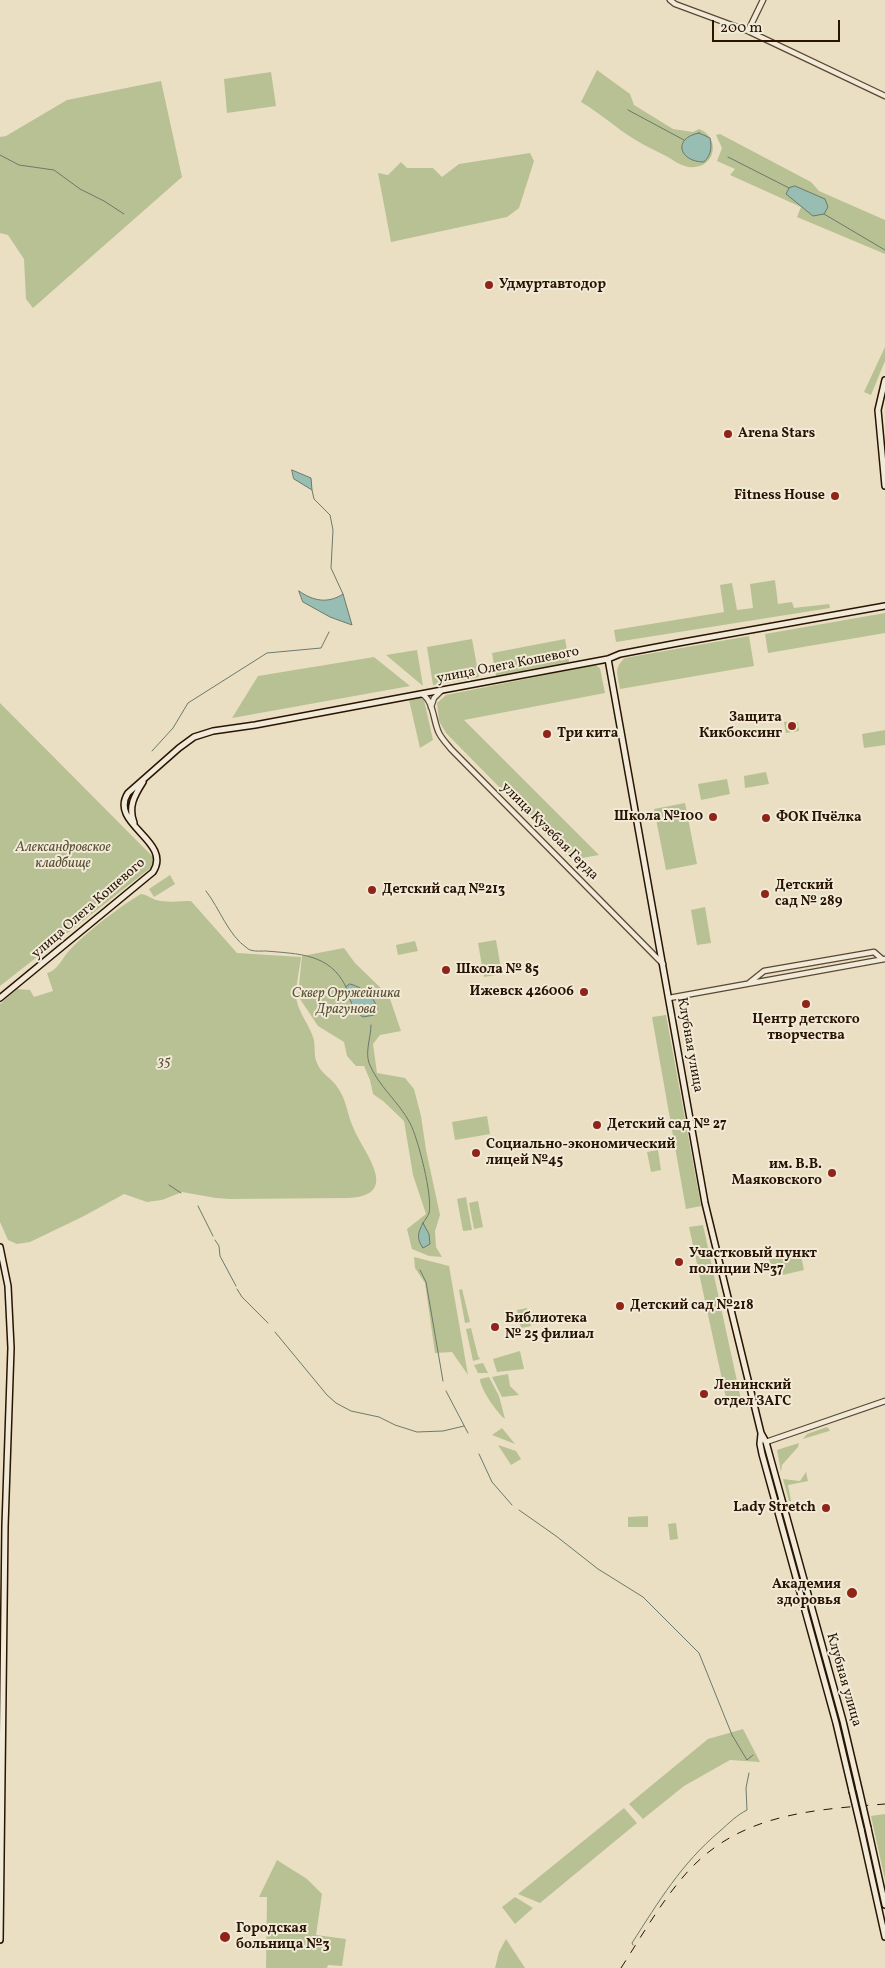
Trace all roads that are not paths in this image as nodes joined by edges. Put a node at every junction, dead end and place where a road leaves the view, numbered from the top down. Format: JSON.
{"nodes":[{"id":1,"x":670,"y":0,"type":"edge"},
{"id":2,"x":763,"y":0,"type":"edge"},
{"id":3,"x":748,"y":31,"type":"junction"},
{"id":4,"x":885,"y":96,"type":"edge"},
{"id":5,"x":885,"y":380,"type":"edge"},
{"id":6,"x":885,"y":486,"type":"edge"},
{"id":7,"x":885,"y":606,"type":"edge"},
{"id":8,"x":608,"y":659,"type":"junction"},
{"id":9,"x":442,"y":690,"type":"junction"},
{"id":10,"x":422,"y":694,"type":"junction"},
{"id":11,"x":431,"y":708,"type":"junction"},
{"id":12,"x":147,"y":776,"type":"junction"},
{"id":13,"x":136,"y":827,"type":"junction"},
{"id":14,"x":884,"y":959,"type":"edge"},
{"id":15,"x":663,"y":964,"type":"junction"},
{"id":16,"x":749,"y":984,"type":"junction"},
{"id":17,"x":0,"y":998,"type":"edge"},
{"id":18,"x":669,"y":998,"type":"junction"},
{"id":19,"x":0,"y":1247,"type":"edge"},
{"id":20,"x":885,"y":1401,"type":"edge"},
{"id":21,"x":761,"y":1432,"type":"junction"},
{"id":22,"x":766,"y":1442,"type":"junction"},
{"id":23,"x":760,"y":1444,"type":"junction"},
{"id":24,"x":850,"y":1750,"type":"junction"},
{"id":25,"x":843,"y":1752,"type":"junction"},
{"id":26,"x":885,"y":1905,"type":"edge"},
{"id":27,"x":885,"y":1937,"type":"edge"},
{"id":28,"x":0,"y":1940,"type":"edge"}],
"edges":[{"from":1,"to":3,"type":"street"},
{"from":2,"to":3,"type":"street"},
{"from":3,"to":4,"type":"street"},
{"from":5,"to":6,"type":"main road"},
{"from":7,"to":8,"type":"main road","name":"улица Олега Кошевого"},
{"from":8,"to":9,"type":"main road","name":"улица Олега Кошевого"},
{"from":8,"to":15,"type":"main road","name":"Клубная улица"},
{"from":9,"to":10,"type":"main road","name":"улица Олега Кошевого"},
{"from":9,"to":11,"type":"street"},
{"from":10,"to":11,"type":"street","name":"улица Кузебая Герда"},
{"from":10,"to":12,"type":"main road","name":"улица Олега Кошевого"},
{"from":11,"to":15,"type":"street","name":"улица Кузебая Герда"},
{"from":12,"to":13,"type":"main road","name":"улица Олега Кошевого"},
{"from":12,"to":13,"type":"main road","name":"улица Олега Кошевого"},
{"from":13,"to":17,"type":"main road","name":"улица Олега Кошевого"},
{"from":14,"to":16,"type":"street"},
{"from":14,"to":16,"type":"street"},
{"from":15,"to":18,"type":"main road","name":"Клубная улица"},
{"from":16,"to":18,"type":"street"},
{"from":18,"to":21,"type":"main road","name":"Клубная улица"},
{"from":19,"to":28,"type":"main road"},
{"from":20,"to":22,"type":"street"},
{"from":21,"to":22,"type":"main road","name":"Клубная улица"},
{"from":21,"to":23,"type":"main road","name":"Клубная улица"},
{"from":22,"to":23,"type":"main road"},
{"from":22,"to":24,"type":"main road","name":"Клубная улица"},
{"from":23,"to":25,"type":"main road","name":"Клубная улица"},
{"from":24,"to":25,"type":"main road"},
{"from":24,"to":26,"type":"main road","name":"Клубная улица","bridge":true},
{"from":25,"to":27,"type":"main road","name":"Клубная улица","bridge":true}]}
